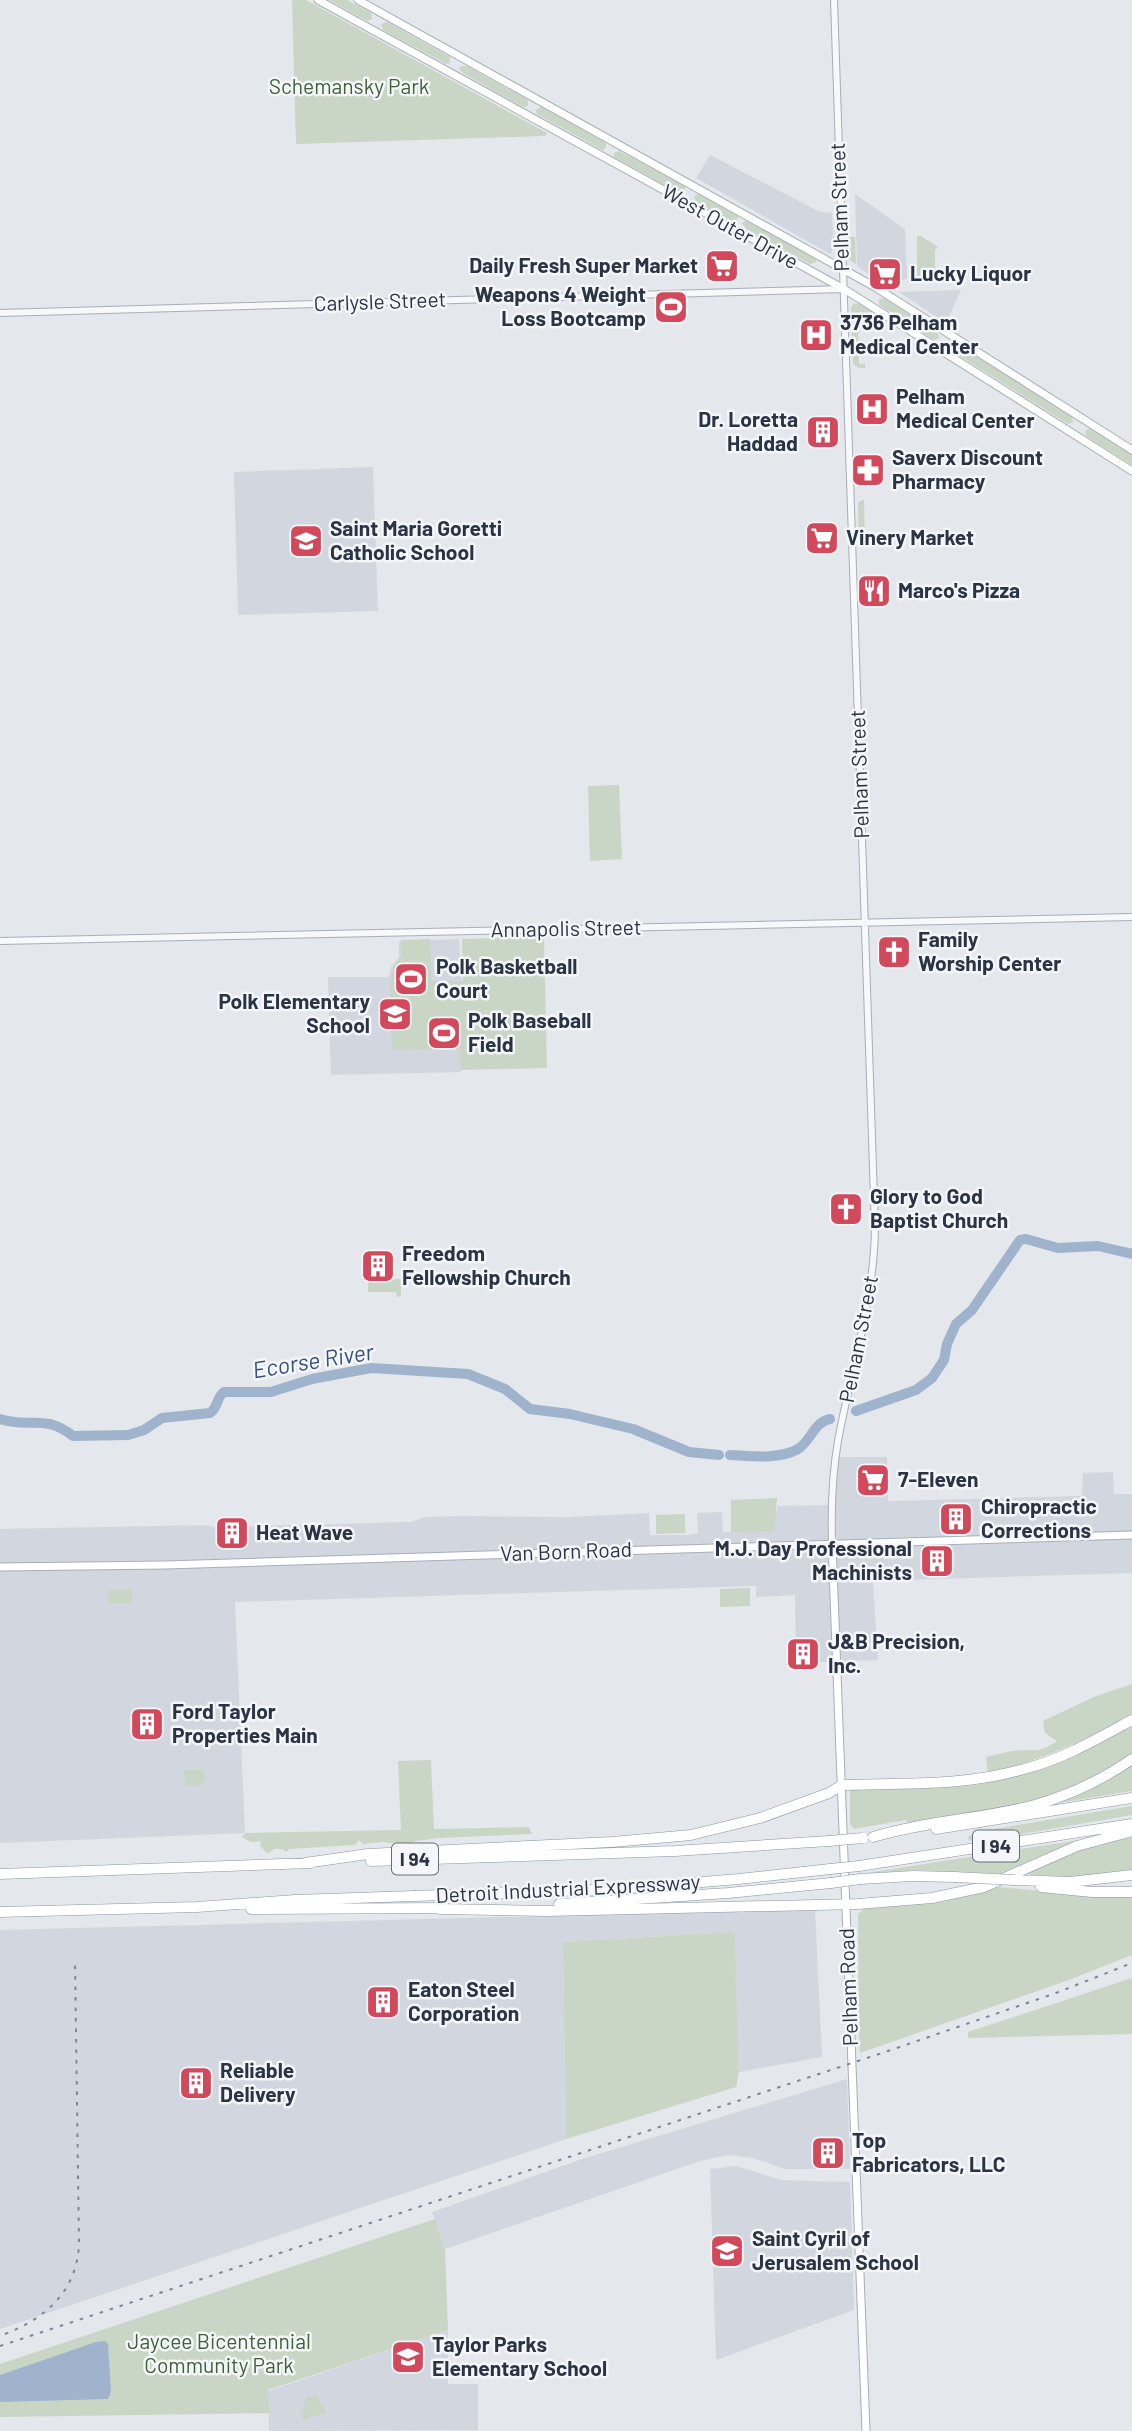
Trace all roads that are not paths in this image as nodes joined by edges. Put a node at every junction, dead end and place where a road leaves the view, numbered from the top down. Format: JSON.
{"nodes":[{"id":1,"x":318,"y":0,"type":"edge"},
{"id":2,"x":358,"y":0,"type":"edge"},
{"id":3,"x":834,"y":0,"type":"edge"},
{"id":4,"x":459,"y":57,"type":"junction"},
{"id":5,"x":451,"y":72,"type":"junction"},
{"id":6,"x":744,"y":215,"type":"junction"},
{"id":7,"x":736,"y":230,"type":"junction"},
{"id":8,"x":819,"y":256,"type":"junction"},
{"id":9,"x":843,"y":268,"type":"junction"},
{"id":10,"x":810,"y":270,"type":"junction"},
{"id":11,"x":844,"y":289,"type":"junction"},
{"id":12,"x":883,"y":293,"type":"junction"},
{"id":13,"x":873,"y":307,"type":"junction"},
{"id":14,"x":0,"y":313,"type":"edge"},
{"id":15,"x":1132,"y":450,"type":"edge"},
{"id":16,"x":1132,"y":471,"type":"edge"},
{"id":17,"x":1132,"y":917,"type":"edge"},
{"id":18,"x":865,"y":922,"type":"junction"},
{"id":19,"x":0,"y":941,"type":"edge"},
{"id":20,"x":1132,"y":1535,"type":"edge"},
{"id":21,"x":832,"y":1543,"type":"junction"},
{"id":22,"x":0,"y":1567,"type":"edge"},
{"id":23,"x":1132,"y":1720,"type":"edge"},
{"id":24,"x":1132,"y":1759,"type":"edge"},
{"id":25,"x":842,"y":1785,"type":"junction"},
{"id":26,"x":1132,"y":1798,"type":"edge"},
{"id":27,"x":1132,"y":1824,"type":"edge"},
{"id":28,"x":1132,"y":1831,"type":"edge"},
{"id":29,"x":868,"y":1838,"type":"junction"},
{"id":30,"x":305,"y":1863,"type":"junction"},
{"id":31,"x":0,"y":1874,"type":"edge"},
{"id":32,"x":1132,"y":1875,"type":"edge"},
{"id":33,"x":1016,"y":1880,"type":"junction"},
{"id":34,"x":1132,"y":1892,"type":"edge"},
{"id":35,"x":847,"y":1903,"type":"junction"},
{"id":36,"x":197,"y":1907,"type":"junction"},
{"id":37,"x":440,"y":1909,"type":"junction"},
{"id":38,"x":0,"y":1912,"type":"edge"},
{"id":39,"x":866,"y":2431,"type":"edge"}],
"edges":[{"from":1,"to":5,"type":"main road","name":"West Outer Drive"},
{"from":2,"to":4,"type":"main road","name":"West Outer Drive"},
{"from":3,"to":9,"type":"street","name":"Pelham Street"},
{"from":4,"to":5,"type":"main road"},
{"from":4,"to":6,"type":"main road","name":"West Outer Drive"},
{"from":5,"to":7,"type":"main road","name":"West Outer Drive"},
{"from":6,"to":7,"type":"main road"},
{"from":6,"to":8,"type":"main road","name":"West Outer Drive"},
{"from":7,"to":10,"type":"main road","name":"West Outer Drive"},
{"from":8,"to":9,"type":"main road","name":"West Outer Drive"},
{"from":8,"to":10,"type":"main road"},
{"from":9,"to":11,"type":"street","name":"Pelham Street"},
{"from":9,"to":12,"type":"main road","name":"West Outer Drive"},
{"from":10,"to":11,"type":"main road","name":"West Outer Drive"},
{"from":11,"to":13,"type":"main road","name":"West Outer Drive"},
{"from":11,"to":14,"type":"street","name":"Carlysle Street"},
{"from":11,"to":18,"type":"street","name":"Pelham Street"},
{"from":12,"to":13,"type":"main road"},
{"from":12,"to":15,"type":"main road","name":"West Outer Drive"},
{"from":13,"to":16,"type":"main road","name":"West Outer Drive"},
{"from":17,"to":18,"type":"street","name":"Annapolis Street"},
{"from":18,"to":19,"type":"street","name":"Annapolis Street"},
{"from":18,"to":21,"type":"street","name":"Pelham Street"},
{"from":20,"to":21,"type":"main road","name":"Van Born Road"},
{"from":21,"to":22,"type":"main road","name":"Van Born Road"},
{"from":21,"to":25,"type":"main road","name":"Pelham Road"},
{"from":23,"to":25,"type":"highway"},
{"from":24,"to":29,"type":"highway"},
{"from":25,"to":30,"type":"highway"},
{"from":25,"to":35,"type":"main road","name":"Pelham Road"},
{"from":26,"to":29,"type":"highway","name":"Detroit Industrial Expressway","number":"I 94"},
{"from":27,"to":36,"type":"highway","name":"Detroit Industrial Expressway","number":"I 94","bridge":true},
{"from":28,"to":35,"type":"highway"},
{"from":29,"to":30,"type":"highway","name":"Detroit Industrial Expressway","number":"I 94","bridge":true},
{"from":30,"to":31,"type":"highway","name":"Detroit Industrial Expressway","number":"I 94"},
{"from":32,"to":33,"type":"highway"},
{"from":33,"to":34,"type":"highway"},
{"from":33,"to":37,"type":"highway","bridge":true},
{"from":35,"to":37,"type":"highway"},
{"from":35,"to":39,"type":"main road","name":"Pelham Road"},
{"from":36,"to":37,"type":"highway"},
{"from":36,"to":38,"type":"highway","name":"Detroit Industrial Expressway","number":"I 94"}]}
